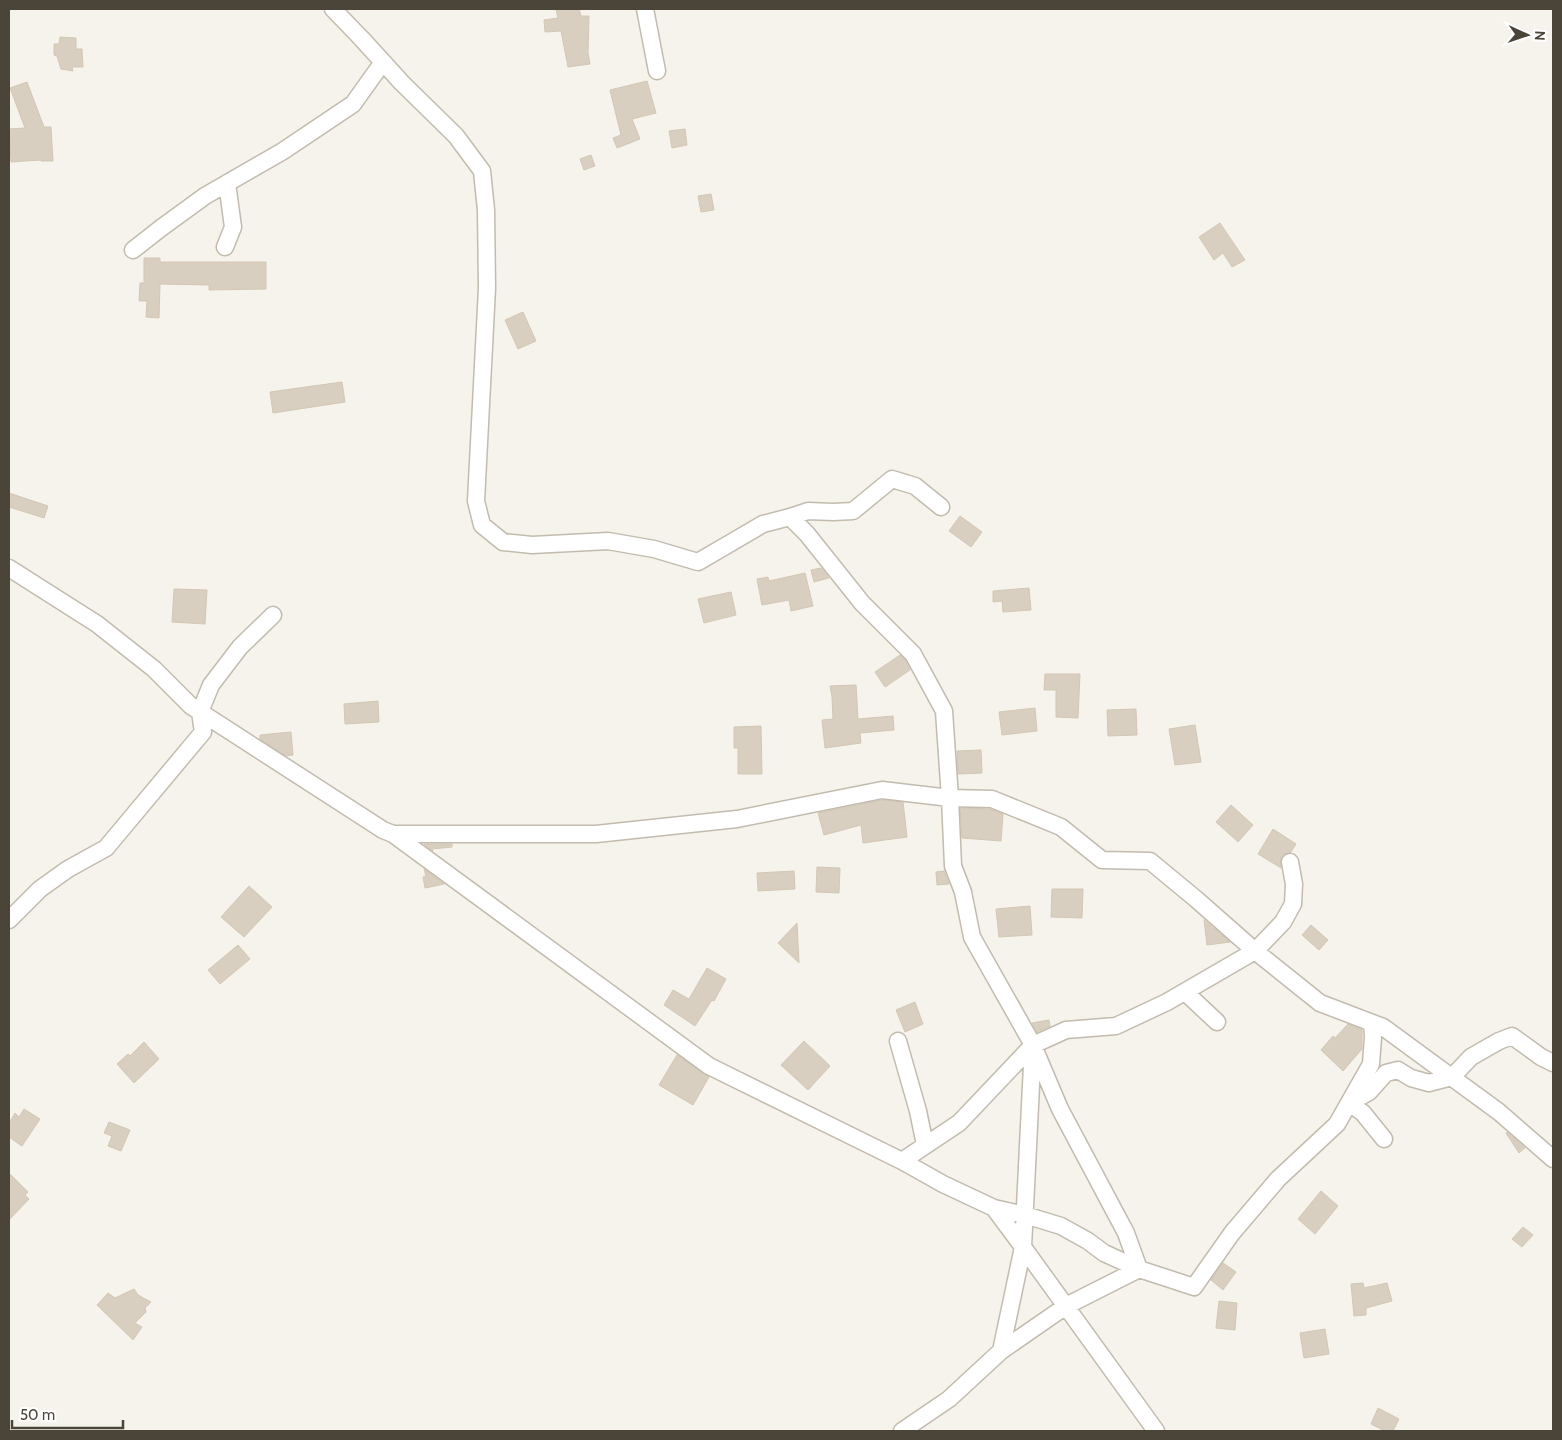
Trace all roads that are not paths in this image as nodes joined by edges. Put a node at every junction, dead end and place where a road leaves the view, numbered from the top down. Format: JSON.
{"nodes":[{"id":1,"x":332,"y":9,"type":"edge"},
{"id":2,"x":645,"y":9,"type":"edge"},
{"id":3,"x":383,"y":62,"type":"junction"},
{"id":4,"x":657,"y":71,"type":"dead end"},
{"id":5,"x":227,"y":183,"type":"junction"},
{"id":6,"x":225,"y":247,"type":"dead end"},
{"id":7,"x":133,"y":250,"type":"dead end"},
{"id":8,"x":941,"y":507,"type":"dead end"},
{"id":9,"x":790,"y":517,"type":"junction"},
{"id":10,"x":9,"y":568,"type":"edge"},
{"id":11,"x":273,"y":615,"type":"dead end"},
{"id":12,"x":200,"y":712,"type":"junction"},
{"id":13,"x":225,"y":728,"type":"junction"},
{"id":14,"x":203,"y":732,"type":"junction"},
{"id":15,"x":950,"y":798,"type":"junction"},
{"id":16,"x":393,"y":834,"type":"junction"},
{"id":17,"x":1290,"y":862,"type":"dead end"},
{"id":18,"x":9,"y":920,"type":"edge"},
{"id":19,"x":1255,"y":951,"type":"junction"},
{"id":20,"x":1184,"y":992,"type":"junction"},
{"id":21,"x":1217,"y":1022,"type":"dead end"},
{"id":22,"x":1372,"y":1023,"type":"junction"},
{"id":23,"x":898,"y":1041,"type":"dead end"},
{"id":24,"x":1033,"y":1045,"type":"junction"},
{"id":25,"x":1553,"y":1063,"type":"edge"},
{"id":26,"x":1452,"y":1077,"type":"junction"},
{"id":27,"x":1349,"y":1103,"type":"junction"},
{"id":28,"x":1384,"y":1139,"type":"dead end"},
{"id":29,"x":925,"y":1145,"type":"junction"},
{"id":30,"x":1553,"y":1159,"type":"edge"},
{"id":31,"x":902,"y":1161,"type":"junction"},
{"id":32,"x":994,"y":1208,"type":"junction"},
{"id":33,"x":1025,"y":1215,"type":"junction"},
{"id":34,"x":1023,"y":1246,"type":"junction"},
{"id":35,"x":1139,"y":1269,"type":"junction"},
{"id":36,"x":1066,"y":1306,"type":"junction"},
{"id":37,"x":1001,"y":1351,"type":"junction"},
{"id":38,"x":902,"y":1431,"type":"edge"},
{"id":39,"x":1156,"y":1431,"type":"edge"}],
"edges":[{"from":1,"to":3,"type":"street"},
{"from":2,"to":4,"type":"street"},
{"from":3,"to":5,"type":"street"},
{"from":3,"to":9,"type":"street"},
{"from":5,"to":6,"type":"street"},
{"from":5,"to":7,"type":"street"},
{"from":8,"to":9,"type":"street"},
{"from":9,"to":15,"type":"street"},
{"from":10,"to":12,"type":"street"},
{"from":11,"to":12,"type":"street"},
{"from":12,"to":13,"type":"street"},
{"from":12,"to":14,"type":"street"},
{"from":13,"to":14,"type":"street"},
{"from":13,"to":16,"type":"street"},
{"from":14,"to":18,"type":"street"},
{"from":15,"to":16,"type":"street"},
{"from":15,"to":19,"type":"street"},
{"from":15,"to":24,"type":"street"},
{"from":16,"to":31,"type":"street"},
{"from":17,"to":19,"type":"street"},
{"from":19,"to":20,"type":"street"},
{"from":19,"to":22,"type":"street"},
{"from":20,"to":21,"type":"street"},
{"from":20,"to":24,"type":"street"},
{"from":22,"to":26,"type":"street"},
{"from":22,"to":27,"type":"street"},
{"from":23,"to":29,"type":"street"},
{"from":24,"to":29,"type":"street"},
{"from":24,"to":33,"type":"street"},
{"from":24,"to":35,"type":"street"},
{"from":25,"to":26,"type":"street"},
{"from":26,"to":27,"type":"street"},
{"from":26,"to":30,"type":"street"},
{"from":27,"to":28,"type":"street"},
{"from":27,"to":35,"type":"street"},
{"from":29,"to":31,"type":"street"},
{"from":31,"to":32,"type":"street"},
{"from":32,"to":33,"type":"street"},
{"from":32,"to":34,"type":"street"},
{"from":33,"to":34,"type":"street"},
{"from":33,"to":35,"type":"street"},
{"from":34,"to":36,"type":"street"},
{"from":34,"to":37,"type":"street"},
{"from":35,"to":36,"type":"street"},
{"from":36,"to":37,"type":"street"},
{"from":36,"to":39,"type":"street"},
{"from":37,"to":38,"type":"street"}]}
